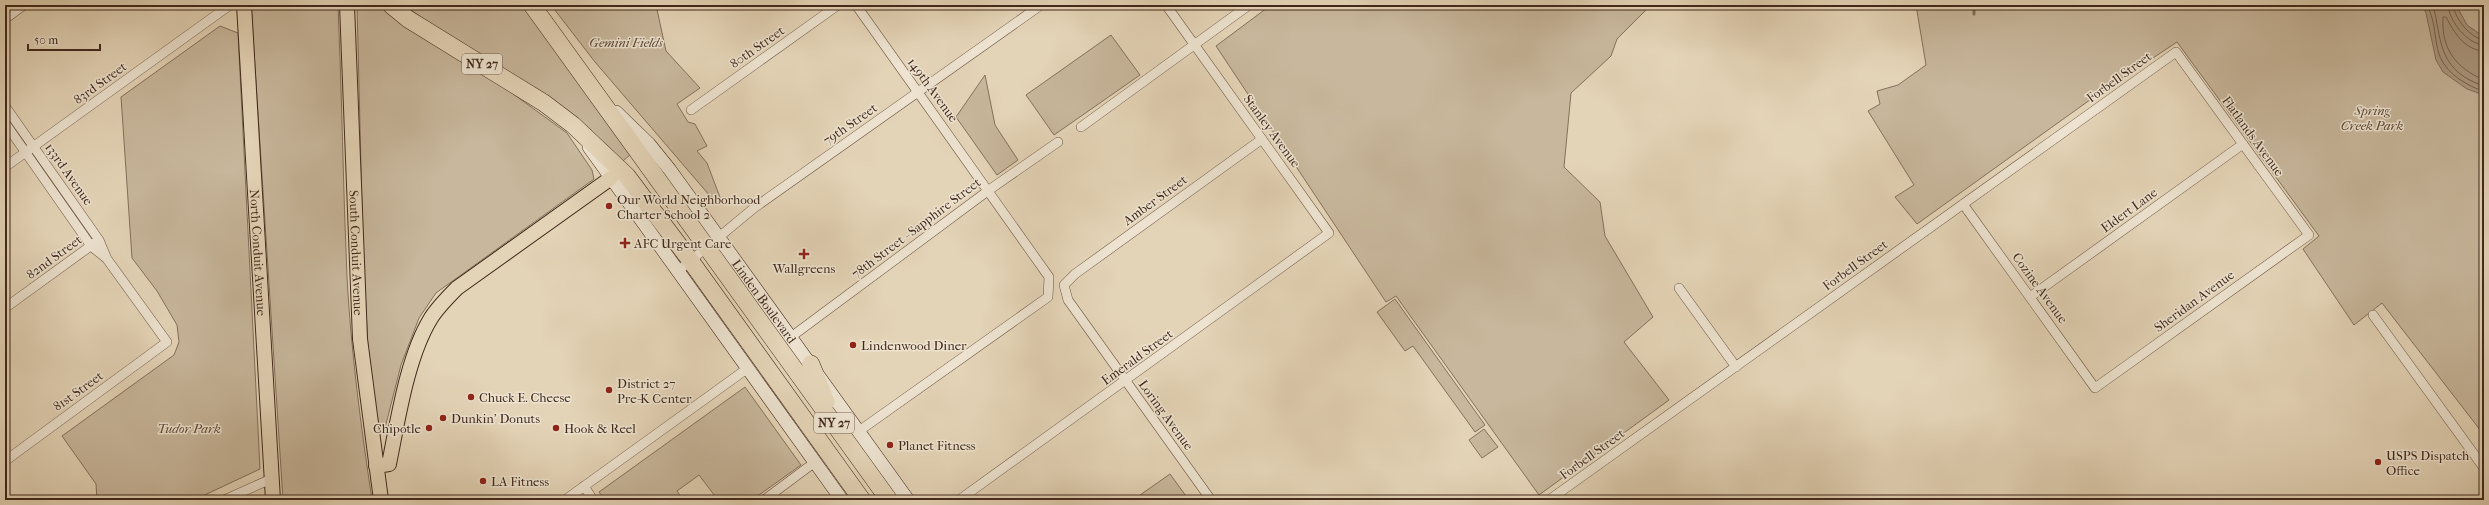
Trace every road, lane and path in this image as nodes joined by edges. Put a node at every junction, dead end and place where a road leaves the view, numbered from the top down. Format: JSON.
{"nodes":[{"id":1,"x":24,"y":5,"type":"edge"},
{"id":2,"x":230,"y":5,"type":"edge"},
{"id":3,"x":235,"y":5,"type":"edge"},
{"id":4,"x":346,"y":5,"type":"edge"},
{"id":5,"x":391,"y":5,"type":"edge"},
{"id":6,"x":532,"y":5,"type":"edge"},
{"id":7,"x":838,"y":5,"type":"edge"},
{"id":8,"x":856,"y":5,"type":"edge"},
{"id":9,"x":1041,"y":5,"type":"edge"},
{"id":10,"x":1166,"y":5,"type":"edge"},
{"id":11,"x":1249,"y":5,"type":"edge"},
{"id":12,"x":245,"y":12,"type":"edge"},
{"id":13,"x":5,"y":19,"type":"edge"},
{"id":14,"x":1194,"y":45,"type":"junction"},
{"id":15,"x":2176,"y":52,"type":"joint"},
{"id":16,"x":919,"y":92,"type":"junction"},
{"id":17,"x":5,"y":106,"type":"edge"},
{"id":18,"x":691,"y":110,"type":"dead end"},
{"id":19,"x":5,"y":123,"type":"edge"},
{"id":20,"x":1081,"y":127,"type":"dead end"},
{"id":21,"x":1262,"y":138,"type":"junction"},
{"id":22,"x":1058,"y":142,"type":"dead end"},
{"id":23,"x":2243,"y":144,"type":"junction"},
{"id":24,"x":34,"y":146,"type":"junction"},
{"id":25,"x":26,"y":152,"type":"junction"},
{"id":26,"x":5,"y":167,"type":"edge"},
{"id":27,"x":616,"y":174,"type":"junction"},
{"id":28,"x":989,"y":190,"type":"junction"},
{"id":29,"x":1964,"y":204,"type":"junction"},
{"id":30,"x":1329,"y":233,"type":"joint"},
{"id":31,"x":2309,"y":235,"type":"joint"},
{"id":32,"x":712,"y":241,"type":"junction"},
{"id":33,"x":95,"y":243,"type":"junction"},
{"id":34,"x":684,"y":265,"type":"junction"},
{"id":35,"x":1064,"y":285,"type":"joint"},
{"id":36,"x":1679,"y":288,"type":"dead end"},
{"id":37,"x":2030,"y":297,"type":"junction"},
{"id":38,"x":5,"y":308,"type":"edge"},
{"id":39,"x":2373,"y":315,"type":"dead end"},
{"id":40,"x":791,"y":337,"type":"junction"},
{"id":41,"x":167,"y":342,"type":"joint"},
{"id":42,"x":811,"y":364,"type":"junction"},
{"id":43,"x":1736,"y":367,"type":"junction"},
{"id":44,"x":748,"y":368,"type":"junction"},
{"id":45,"x":1126,"y":382,"type":"junction"},
{"id":46,"x":2095,"y":388,"type":"joint"},
{"id":47,"x":836,"y":427,"type":"junction"},
{"id":48,"x":859,"y":431,"type":"junction"},
{"id":49,"x":5,"y":461,"type":"edge"},
{"id":50,"x":815,"y":462,"type":"junction"},
{"id":51,"x":382,"y":466,"type":"junction"},
{"id":52,"x":838,"y":466,"type":"junction"},
{"id":53,"x":2484,"y":468,"type":"edge"},
{"id":54,"x":271,"y":479,"type":"junction"},
{"id":55,"x":584,"y":486,"type":"junction"},
{"id":56,"x":224,"y":500,"type":"edge"},
{"id":57,"x":273,"y":500,"type":"edge"},
{"id":58,"x":381,"y":500,"type":"edge"},
{"id":59,"x":564,"y":500,"type":"edge"},
{"id":60,"x":593,"y":500,"type":"edge"},
{"id":61,"x":764,"y":500,"type":"edge"},
{"id":62,"x":842,"y":500,"type":"edge"},
{"id":63,"x":853,"y":500,"type":"edge"},
{"id":64,"x":862,"y":500,"type":"edge"},
{"id":65,"x":889,"y":500,"type":"edge"},
{"id":66,"x":908,"y":500,"type":"edge"},
{"id":67,"x":960,"y":500,"type":"edge"},
{"id":68,"x":1211,"y":500,"type":"edge"},
{"id":69,"x":1549,"y":500,"type":"edge"}],
"edges":[{"from":1,"to":13,"type":"street"},
{"from":2,"to":24,"type":"street","name":"83rd Street"},
{"from":3,"to":12,"type":"street"},
{"from":4,"to":51,"type":"main road","name":"South Conduit Avenue"},
{"from":5,"to":27,"type":"highway","number":"NY 27"},
{"from":6,"to":32,"type":"highway","name":"Linden Boulevard","number":"NY 27"},
{"from":7,"to":18,"type":"street","name":"80th Street"},
{"from":8,"to":16,"type":"street","name":"149th Avenue"},
{"from":9,"to":16,"type":"street","name":"79th Street"},
{"from":10,"to":14,"type":"street","name":"Stanley Avenue"},
{"from":11,"to":14,"type":"street"},
{"from":12,"to":54,"type":"main road","name":"North Conduit Avenue"},
{"from":14,"to":20,"type":"street"},
{"from":14,"to":21,"type":"street","name":"Stanley Avenue"},
{"from":15,"to":23,"type":"street","name":"Flatlands Avenue"},
{"from":15,"to":29,"type":"street","name":"Forbell Street"},
{"from":16,"to":28,"type":"street","name":"149th Avenue"},
{"from":16,"to":32,"type":"street","name":"79th Street"},
{"from":17,"to":24,"type":"street","name":"133rd Avenue"},
{"from":19,"to":25,"type":"street","name":"133rd Avenue"},
{"from":21,"to":30,"type":"street","name":"Stanley Avenue"},
{"from":21,"to":35,"type":"street","name":"Amber Street"},
{"from":22,"to":28,"type":"street","name":"78th Street - Sapphire Street"},
{"from":23,"to":31,"type":"street","name":"Flatlands Avenue"},
{"from":23,"to":37,"type":"street","name":"Eldert Lane"},
{"from":24,"to":25,"type":"street","name":"83rd Street"},
{"from":24,"to":33,"type":"street","name":"133rd Avenue"},
{"from":25,"to":26,"type":"street","name":"83rd Street"},
{"from":25,"to":33,"type":"street","name":"133rd Avenue"},
{"from":27,"to":34,"type":"highway","number":"NY 27"},
{"from":27,"to":51,"type":"main road"},
{"from":28,"to":40,"type":"street","name":"78th Street - Sapphire Street"},
{"from":28,"to":48,"type":"street"},
{"from":29,"to":37,"type":"street","name":"Cozine Avenue"},
{"from":29,"to":43,"type":"street","name":"Forbell Street"},
{"from":30,"to":45,"type":"street","name":"Emerald Street"},
{"from":31,"to":46,"type":"street","name":"Sheridan Avenue"},
{"from":32,"to":34,"type":"street","name":"79th Street"},
{"from":32,"to":40,"type":"street","name":"Linden Boulevard"},
{"from":32,"to":47,"type":"highway","name":"Linden Boulevard","number":"NY 27"},
{"from":33,"to":38,"type":"street","name":"82nd Street"},
{"from":33,"to":41,"type":"street","name":"133rd Avenue"},
{"from":34,"to":44,"type":"street"},
{"from":34,"to":52,"type":"highway","number":"NY 27"},
{"from":35,"to":45,"type":"street","name":"Loring Avenue"},
{"from":36,"to":43,"type":"street"},
{"from":37,"to":46,"type":"street","name":"Cozine Avenue"},
{"from":39,"to":53,"type":"street"},
{"from":40,"to":42,"type":"street","name":"Linden Boulevard"},
{"from":41,"to":49,"type":"street","name":"81st Street"},
{"from":42,"to":47,"type":"highway"},
{"from":42,"to":48,"type":"street","name":"Linden Boulevard"},
{"from":43,"to":69,"type":"street","name":"Forbell Street"},
{"from":44,"to":50,"type":"street"},
{"from":44,"to":55,"type":"street"},
{"from":45,"to":67,"type":"street","name":"Emerald Street"},
{"from":45,"to":68,"type":"street","name":"Loring Avenue"},
{"from":47,"to":65,"type":"highway","name":"Linden Boulevard","number":"NY 27"},
{"from":48,"to":66,"type":"street","name":"Linden Boulevard"},
{"from":50,"to":61,"type":"street"},
{"from":50,"to":62,"type":"street"},
{"from":51,"to":58,"type":"main road","name":"South Conduit Avenue"},
{"from":52,"to":63,"type":"highway"},
{"from":52,"to":64,"type":"highway","number":"NY 27"},
{"from":54,"to":56,"type":"street"},
{"from":54,"to":57,"type":"main road","name":"North Conduit Avenue"},
{"from":55,"to":59,"type":"street"},
{"from":55,"to":60,"type":"street"}]}
